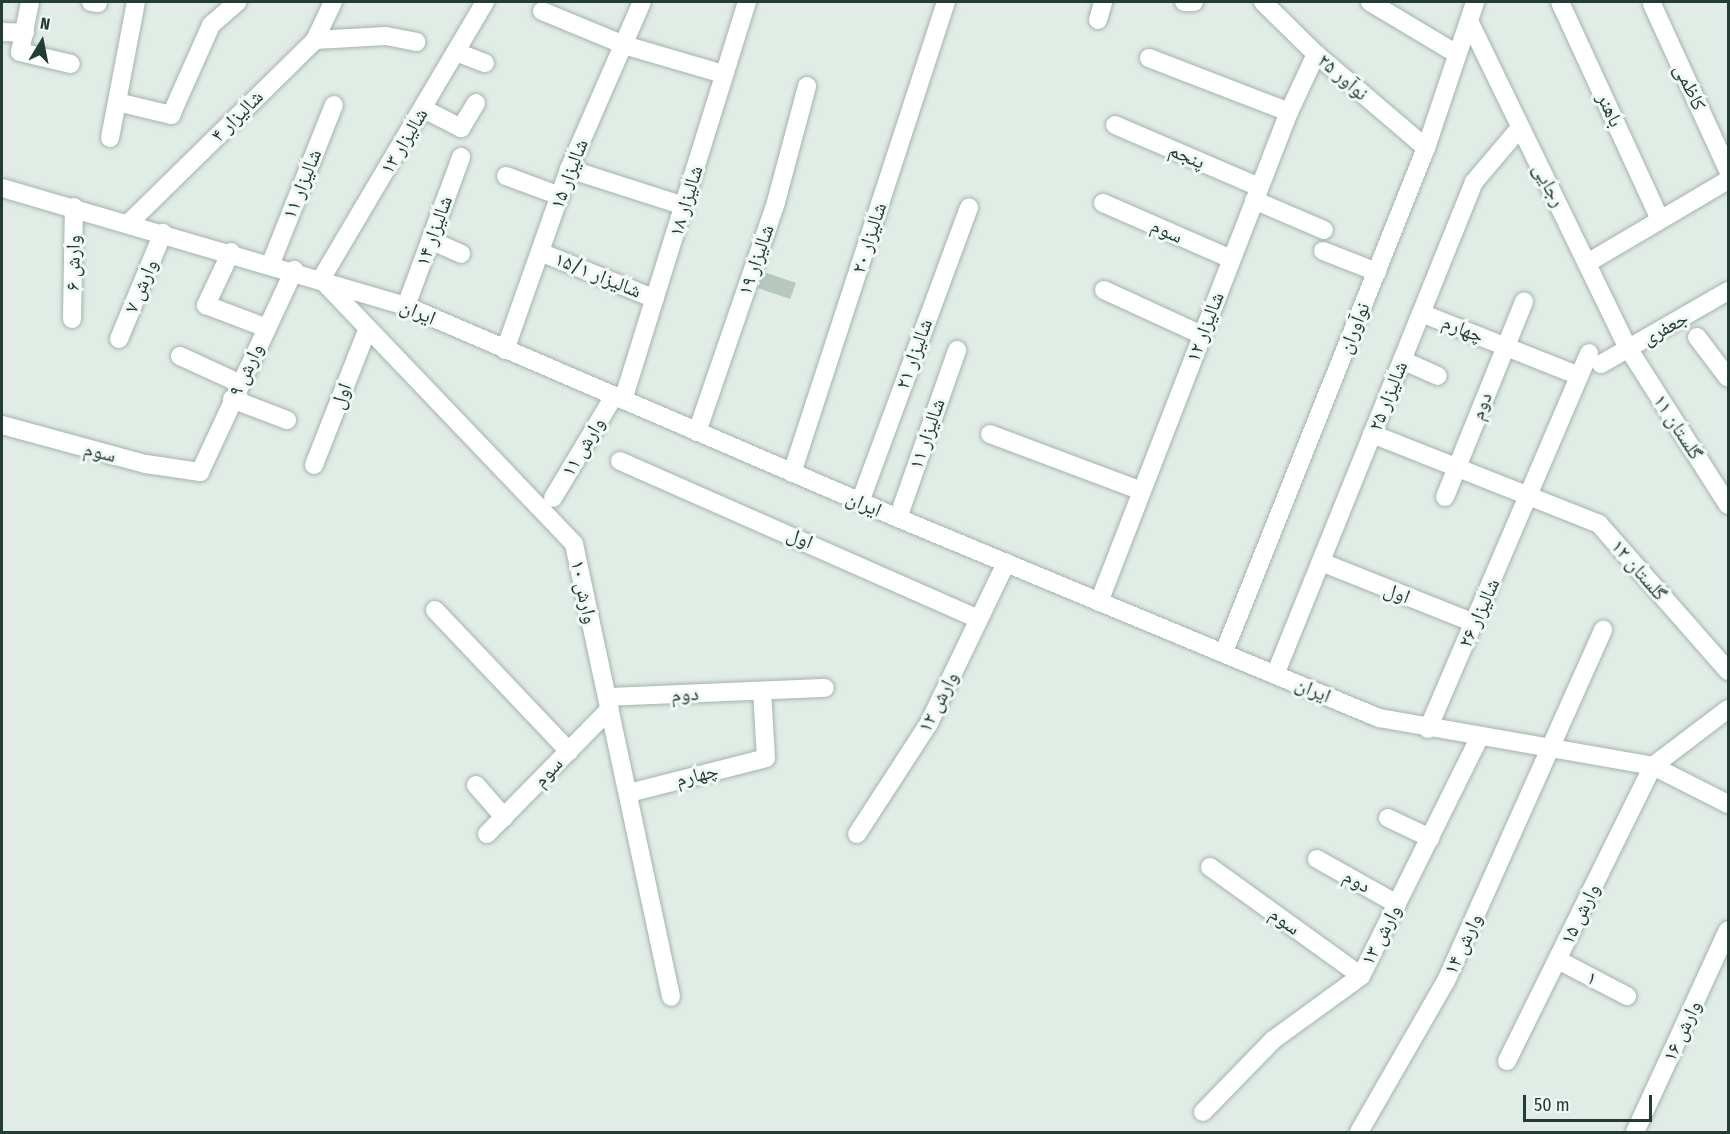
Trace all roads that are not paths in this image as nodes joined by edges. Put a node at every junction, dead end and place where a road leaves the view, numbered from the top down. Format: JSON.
{"nodes":[{"id":1,"x":30,"y":2,"type":"edge"},
{"id":2,"x":136,"y":2,"type":"edge"},
{"id":3,"x":237,"y":2,"type":"edge"},
{"id":4,"x":333,"y":2,"type":"edge"},
{"id":5,"x":485,"y":2,"type":"edge"},
{"id":6,"x":642,"y":2,"type":"edge"},
{"id":7,"x":747,"y":2,"type":"edge"},
{"id":8,"x":946,"y":2,"type":"edge"},
{"id":9,"x":1103,"y":2,"type":"edge"},
{"id":10,"x":1184,"y":2,"type":"edge"},
{"id":11,"x":1194,"y":2,"type":"edge"},
{"id":12,"x":1263,"y":2,"type":"edge"},
{"id":13,"x":1370,"y":2,"type":"edge"},
{"id":14,"x":1475,"y":2,"type":"edge"},
{"id":15,"x":1560,"y":2,"type":"edge"},
{"id":16,"x":1653,"y":4,"type":"dead end"},
{"id":17,"x":542,"y":11,"type":"dead end"},
{"id":18,"x":1098,"y":20,"type":"dead end"},
{"id":19,"x":1469,"y":21,"type":"junction"},
{"id":20,"x":2,"y":32,"type":"edge"},
{"id":21,"x":25,"y":33,"type":"junction"},
{"id":22,"x":315,"y":39,"type":"junction"},
{"id":23,"x":416,"y":42,"type":"dead end"},
{"id":24,"x":624,"y":45,"type":"junction"},
{"id":25,"x":456,"y":52,"type":"junction"},
{"id":26,"x":1316,"y":54,"type":"junction"},
{"id":27,"x":1457,"y":54,"type":"junction"},
{"id":28,"x":1149,"y":58,"type":"dead end"},
{"id":29,"x":485,"y":63,"type":"dead end"},
{"id":30,"x":71,"y":64,"type":"dead end"},
{"id":31,"x":723,"y":74,"type":"junction"},
{"id":32,"x":807,"y":86,"type":"dead end"},
{"id":33,"x":117,"y":102,"type":"junction"},
{"id":34,"x":476,"y":103,"type":"dead end"},
{"id":35,"x":334,"y":105,"type":"dead end"},
{"id":36,"x":424,"y":109,"type":"junction"},
{"id":37,"x":1289,"y":112,"type":"junction"},
{"id":38,"x":1115,"y":125,"type":"dead end"},
{"id":39,"x":1519,"y":129,"type":"junction"},
{"id":40,"x":110,"y":138,"type":"dead end"},
{"id":41,"x":1426,"y":148,"type":"junction"},
{"id":42,"x":461,"y":157,"type":"dead end"},
{"id":43,"x":569,"y":169,"type":"junction"},
{"id":44,"x":1728,"y":170,"type":"edge"},
{"id":45,"x":506,"y":176,"type":"dead end"},
{"id":46,"x":1728,"y":180,"type":"edge"},
{"id":47,"x":2,"y":188,"type":"edge"},
{"id":48,"x":1257,"y":194,"type":"junction"},
{"id":49,"x":560,"y":195,"type":"junction"},
{"id":50,"x":1103,"y":203,"type":"dead end"},
{"id":51,"x":684,"y":206,"type":"junction"},
{"id":52,"x":74,"y":207,"type":"junction"},
{"id":53,"x":969,"y":207,"type":"dead end"},
{"id":54,"x":1660,"y":219,"type":"junction"},
{"id":55,"x":129,"y":223,"type":"junction"},
{"id":56,"x":1324,"y":230,"type":"dead end"},
{"id":57,"x":163,"y":232,"type":"junction"},
{"id":58,"x":430,"y":240,"type":"junction"},
{"id":59,"x":1323,"y":250,"type":"dead end"},
{"id":60,"x":231,"y":252,"type":"junction"},
{"id":61,"x":540,"y":252,"type":"junction"},
{"id":62,"x":460,"y":254,"type":"dead end"},
{"id":63,"x":1231,"y":260,"type":"junction"},
{"id":64,"x":1589,"y":262,"type":"junction"},
{"id":65,"x":271,"y":263,"type":"junction"},
{"id":66,"x":294,"y":270,"type":"junction"},
{"id":67,"x":1377,"y":272,"type":"junction"},
{"id":68,"x":321,"y":279,"type":"junction"},
{"id":69,"x":1104,"y":290,"type":"dead end"},
{"id":70,"x":1728,"y":291,"type":"edge"},
{"id":71,"x":655,"y":298,"type":"junction"},
{"id":72,"x":1524,"y":301,"type":"dead end"},
{"id":73,"x":406,"y":306,"type":"junction"},
{"id":74,"x":1421,"y":313,"type":"junction"},
{"id":75,"x":72,"y":319,"type":"dead end"},
{"id":76,"x":267,"y":328,"type":"junction"},
{"id":77,"x":368,"y":328,"type":"junction"},
{"id":78,"x":1202,"y":335,"type":"junction"},
{"id":79,"x":1698,"y":337,"type":"dead end"},
{"id":80,"x":118,"y":339,"type":"dead end"},
{"id":81,"x":1505,"y":346,"type":"junction"},
{"id":82,"x":1628,"y":348,"type":"junction"},
{"id":83,"x":505,"y":350,"type":"junction"},
{"id":84,"x":957,"y":350,"type":"dead end"},
{"id":85,"x":180,"y":356,"type":"dead end"},
{"id":86,"x":1595,"y":358,"type":"joint"},
{"id":87,"x":1402,"y":360,"type":"junction"},
{"id":88,"x":1438,"y":376,"type":"dead end"},
{"id":89,"x":1580,"y":376,"type":"junction"},
{"id":90,"x":1728,"y":378,"type":"edge"},
{"id":91,"x":236,"y":391,"type":"junction"},
{"id":92,"x":618,"y":398,"type":"junction"},
{"id":93,"x":287,"y":420,"type":"dead end"},
{"id":94,"x":2,"y":425,"type":"edge"},
{"id":95,"x":696,"y":432,"type":"junction"},
{"id":96,"x":990,"y":434,"type":"dead end"},
{"id":97,"x":1372,"y":434,"type":"junction"},
{"id":98,"x":620,"y":461,"type":"dead end"},
{"id":99,"x":314,"y":465,"type":"dead end"},
{"id":100,"x":1457,"y":467,"type":"junction"},
{"id":101,"x":200,"y":472,"type":"joint"},
{"id":102,"x":792,"y":473,"type":"junction"},
{"id":103,"x":1142,"y":491,"type":"junction"},
{"id":104,"x":1530,"y":496,"type":"junction"},
{"id":105,"x":1445,"y":497,"type":"dead end"},
{"id":106,"x":552,"y":498,"type":"dead end"},
{"id":107,"x":860,"y":502,"type":"junction"},
{"id":108,"x":1728,"y":505,"type":"edge"},
{"id":109,"x":898,"y":518,"type":"junction"},
{"id":110,"x":1320,"y":562,"type":"junction"},
{"id":111,"x":1006,"y":563,"type":"junction"},
{"id":112,"x":1099,"y":602,"type":"junction"},
{"id":113,"x":435,"y":610,"type":"dead end"},
{"id":114,"x":979,"y":619,"type":"junction"},
{"id":115,"x":1474,"y":623,"type":"junction"},
{"id":116,"x":1603,"y":630,"type":"dead end"},
{"id":117,"x":1224,"y":652,"type":"junction"},
{"id":118,"x":1728,"y":671,"type":"edge"},
{"id":119,"x":1275,"y":675,"type":"junction"},
{"id":120,"x":825,"y":688,"type":"dead end"},
{"id":121,"x":762,"y":691,"type":"junction"},
{"id":122,"x":609,"y":703,"type":"junction"},
{"id":123,"x":1728,"y":709,"type":"edge"},
{"id":124,"x":1428,"y":729,"type":"junction"},
{"id":125,"x":1479,"y":738,"type":"junction"},
{"id":126,"x":1553,"y":749,"type":"junction"},
{"id":127,"x":569,"y":751,"type":"junction"},
{"id":128,"x":1653,"y":766,"type":"junction"},
{"id":129,"x":476,"y":785,"type":"dead end"},
{"id":130,"x":629,"y":793,"type":"junction"},
{"id":131,"x":1728,"y":804,"type":"edge"},
{"id":132,"x":504,"y":817,"type":"junction"},
{"id":133,"x":1388,"y":818,"type":"dead end"},
{"id":134,"x":487,"y":834,"type":"dead end"},
{"id":135,"x":857,"y":834,"type":"dead end"},
{"id":136,"x":1430,"y":838,"type":"junction"},
{"id":137,"x":1317,"y":859,"type":"dead end"},
{"id":138,"x":1210,"y":867,"type":"dead end"},
{"id":139,"x":1397,"y":904,"type":"junction"},
{"id":140,"x":1728,"y":930,"type":"edge"},
{"id":141,"x":1558,"y":960,"type":"junction"},
{"id":142,"x":1361,"y":976,"type":"junction"},
{"id":143,"x":1627,"y":996,"type":"dead end"},
{"id":144,"x":671,"y":997,"type":"dead end"},
{"id":145,"x":1507,"y":1061,"type":"dead end"},
{"id":146,"x":1203,"y":1112,"type":"dead end"},
{"id":147,"x":1359,"y":1132,"type":"edge"},
{"id":148,"x":1635,"y":1132,"type":"edge"}],
"edges":[{"from":1,"to":21,"type":"street"},
{"from":2,"to":33,"type":"street"},
{"from":3,"to":33,"type":"street"},
{"from":4,"to":22,"type":"street","name":"شالیزار ۴"},
{"from":5,"to":25,"type":"street","name":"شالیزار ۱۳"},
{"from":6,"to":24,"type":"street","name":"شالیزار ۱۵"},
{"from":7,"to":31,"type":"street","name":"شالیزار ۱۸"},
{"from":8,"to":102,"type":"street","name":"شالیزار ۲۰"},
{"from":9,"to":18,"type":"street"},
{"from":10,"to":11,"type":"street"},
{"from":12,"to":26,"type":"street","name":"نوآور ۲۵"},
{"from":13,"to":27,"type":"street"},
{"from":14,"to":19,"type":"street","name":"نوآوران"},
{"from":15,"to":54,"type":"street","name":"باهنر"},
{"from":16,"to":44,"type":"street","name":"کاظمی"},
{"from":17,"to":24,"type":"street"},
{"from":19,"to":27,"type":"street","name":"نوآوران"},
{"from":19,"to":39,"type":"street","name":"رجایی"},
{"from":20,"to":21,"type":"street"},
{"from":21,"to":30,"type":"street"},
{"from":22,"to":23,"type":"street"},
{"from":22,"to":55,"type":"street","name":"شالیزار ۴"},
{"from":24,"to":31,"type":"street"},
{"from":24,"to":43,"type":"street","name":"شالیزار ۱۵"},
{"from":25,"to":29,"type":"street"},
{"from":25,"to":36,"type":"street","name":"شالیزار ۱۳"},
{"from":26,"to":37,"type":"street","name":"شالیزار ۱۲"},
{"from":26,"to":41,"type":"street","name":"نوآور ۲۵"},
{"from":27,"to":41,"type":"street","name":"نوآوران"},
{"from":28,"to":37,"type":"street"},
{"from":31,"to":51,"type":"street","name":"شالیزار ۱۸"},
{"from":32,"to":95,"type":"street","name":"شالیزار ۱۹"},
{"from":33,"to":40,"type":"street"},
{"from":34,"to":36,"type":"street"},
{"from":35,"to":65,"type":"street","name":"شالیزار ۱۱"},
{"from":36,"to":68,"type":"street","name":"شالیزار ۱۳"},
{"from":37,"to":48,"type":"street","name":"شالیزار ۱۲"},
{"from":38,"to":48,"type":"street","name":"پنجم"},
{"from":39,"to":64,"type":"street","name":"رجایی"},
{"from":39,"to":74,"type":"street","name":"شالیزار ۲۵"},
{"from":41,"to":67,"type":"street","name":"نوآوران"},
{"from":42,"to":58,"type":"street","name":"شالیزار ۱۴"},
{"from":43,"to":49,"type":"street","name":"شالیزار ۱۵"},
{"from":43,"to":51,"type":"street"},
{"from":45,"to":49,"type":"street"},
{"from":46,"to":54,"type":"street"},
{"from":47,"to":52,"type":"street","name":"ایران"},
{"from":48,"to":56,"type":"street"},
{"from":48,"to":63,"type":"street","name":"شالیزار ۱۲"},
{"from":49,"to":61,"type":"street","name":"شالیزار ۱۵"},
{"from":50,"to":63,"type":"street","name":"سوم"},
{"from":51,"to":71,"type":"street","name":"شالیزار ۱۸"},
{"from":52,"to":55,"type":"street","name":"ایران"},
{"from":52,"to":75,"type":"street","name":"وارش ۶"},
{"from":53,"to":107,"type":"street","name":"شالیزار ۲۱"},
{"from":54,"to":64,"type":"street"},
{"from":55,"to":57,"type":"street","name":"ایران"},
{"from":57,"to":60,"type":"street","name":"ایران"},
{"from":57,"to":80,"type":"street","name":"وارش ۷"},
{"from":58,"to":62,"type":"street"},
{"from":58,"to":73,"type":"street","name":"شالیزار ۱۴"},
{"from":59,"to":67,"type":"street"},
{"from":60,"to":65,"type":"street","name":"ایران"},
{"from":60,"to":76,"type":"street"},
{"from":61,"to":71,"type":"street","name":"شالیزار ۱۵/۱"},
{"from":61,"to":83,"type":"street","name":"شالیزار ۱۵"},
{"from":63,"to":78,"type":"street","name":"شالیزار ۱۲"},
{"from":64,"to":82,"type":"street","name":"رجایی"},
{"from":65,"to":66,"type":"street","name":"ایران"},
{"from":66,"to":68,"type":"street","name":"ایران"},
{"from":66,"to":76,"type":"street","name":"وارش ۹"},
{"from":67,"to":117,"type":"street","name":"نوآوران"},
{"from":68,"to":73,"type":"street","name":"ایران"},
{"from":68,"to":77,"type":"street","name":"وارش ۱۰"},
{"from":69,"to":78,"type":"street"},
{"from":70,"to":82,"type":"street","name":"جعفری"},
{"from":71,"to":92,"type":"street","name":"شالیزار ۱۸"},
{"from":72,"to":81,"type":"street"},
{"from":73,"to":83,"type":"street","name":"ایران"},
{"from":74,"to":81,"type":"street","name":"چهارم"},
{"from":74,"to":87,"type":"street","name":"شالیزار ۲۵"},
{"from":76,"to":91,"type":"street","name":"وارش ۹"},
{"from":77,"to":99,"type":"street","name":"اول"},
{"from":77,"to":122,"type":"street","name":"وارش ۱۰"},
{"from":78,"to":103,"type":"street","name":"شالیزار ۱۲"},
{"from":79,"to":90,"type":"street"},
{"from":81,"to":89,"type":"street"},
{"from":81,"to":100,"type":"street","name":"دوم"},
{"from":82,"to":86,"type":"street","name":"جعفری"},
{"from":82,"to":108,"type":"street","name":"گلستان ۱۱"},
{"from":83,"to":92,"type":"street","name":"ایران"},
{"from":84,"to":109,"type":"street","name":"شالیزار ۱۱"},
{"from":85,"to":91,"type":"street"},
{"from":86,"to":89,"type":"street","name":"شالیزار ۲۶"},
{"from":87,"to":88,"type":"street"},
{"from":87,"to":97,"type":"street","name":"شالیزار ۲۵"},
{"from":89,"to":104,"type":"street","name":"شالیزار ۲۶"},
{"from":91,"to":93,"type":"street"},
{"from":91,"to":101,"type":"street","name":"وارش ۹"},
{"from":92,"to":95,"type":"street","name":"ایران"},
{"from":92,"to":106,"type":"street","name":"وارش ۱۱"},
{"from":94,"to":101,"type":"street","name":"سوم"},
{"from":95,"to":102,"type":"street","name":"ایران"},
{"from":96,"to":103,"type":"street"},
{"from":97,"to":100,"type":"street"},
{"from":97,"to":110,"type":"street","name":"شالیزار ۲۵"},
{"from":98,"to":114,"type":"street","name":"اول"},
{"from":100,"to":104,"type":"street"},
{"from":100,"to":105,"type":"street"},
{"from":102,"to":107,"type":"street","name":"ایران"},
{"from":103,"to":112,"type":"street","name":"شالیزار ۱۲"},
{"from":104,"to":115,"type":"street","name":"شالیزار ۲۶"},
{"from":104,"to":118,"type":"street","name":"گلستان ۱۲"},
{"from":107,"to":109,"type":"street","name":"ایران"},
{"from":109,"to":111,"type":"street","name":"ایران"},
{"from":110,"to":115,"type":"street","name":"اول"},
{"from":110,"to":119,"type":"street","name":"شالیزار ۲۵"},
{"from":111,"to":112,"type":"street","name":"ایران"},
{"from":111,"to":114,"type":"street","name":"وارش ۱۲"},
{"from":112,"to":117,"type":"street","name":"ایران"},
{"from":113,"to":127,"type":"street"},
{"from":114,"to":135,"type":"street","name":"وارش ۱۲"},
{"from":115,"to":124,"type":"street","name":"شالیزار ۲۶"},
{"from":116,"to":126,"type":"street","name":"وارش ۱۴"},
{"from":117,"to":119,"type":"street","name":"ایران"},
{"from":119,"to":124,"type":"street","name":"ایران"},
{"from":120,"to":121,"type":"street","name":"دوم"},
{"from":121,"to":122,"type":"street","name":"دوم"},
{"from":121,"to":130,"type":"street","name":"چهارم"},
{"from":122,"to":127,"type":"street","name":"سوم"},
{"from":122,"to":130,"type":"street","name":"وارش ۱۰"},
{"from":123,"to":128,"type":"street"},
{"from":124,"to":125,"type":"street","name":"ایران"},
{"from":125,"to":126,"type":"street","name":"ایران"},
{"from":125,"to":136,"type":"street","name":"وارش ۱۳"},
{"from":126,"to":128,"type":"street","name":"ایران"},
{"from":126,"to":147,"type":"street","name":"وارش ۱۴"},
{"from":127,"to":132,"type":"street","name":"سوم"},
{"from":128,"to":131,"type":"street","name":"ایران"},
{"from":128,"to":141,"type":"street","name":"وارش ۱۵"},
{"from":129,"to":132,"type":"street"},
{"from":130,"to":144,"type":"street","name":"وارش ۱۰"},
{"from":132,"to":134,"type":"street","name":"سوم"},
{"from":133,"to":136,"type":"street"},
{"from":136,"to":139,"type":"street","name":"وارش ۱۳"},
{"from":137,"to":139,"type":"street","name":"دوم"},
{"from":138,"to":142,"type":"street","name":"سوم"},
{"from":139,"to":142,"type":"street","name":"وارش ۱۳"},
{"from":140,"to":148,"type":"street","name":"وارش ۱۶"},
{"from":141,"to":143,"type":"street","name":"۱"},
{"from":141,"to":145,"type":"street","name":"وارش ۱۵"},
{"from":142,"to":146,"type":"street","name":"وارش ۱۳"}]}
